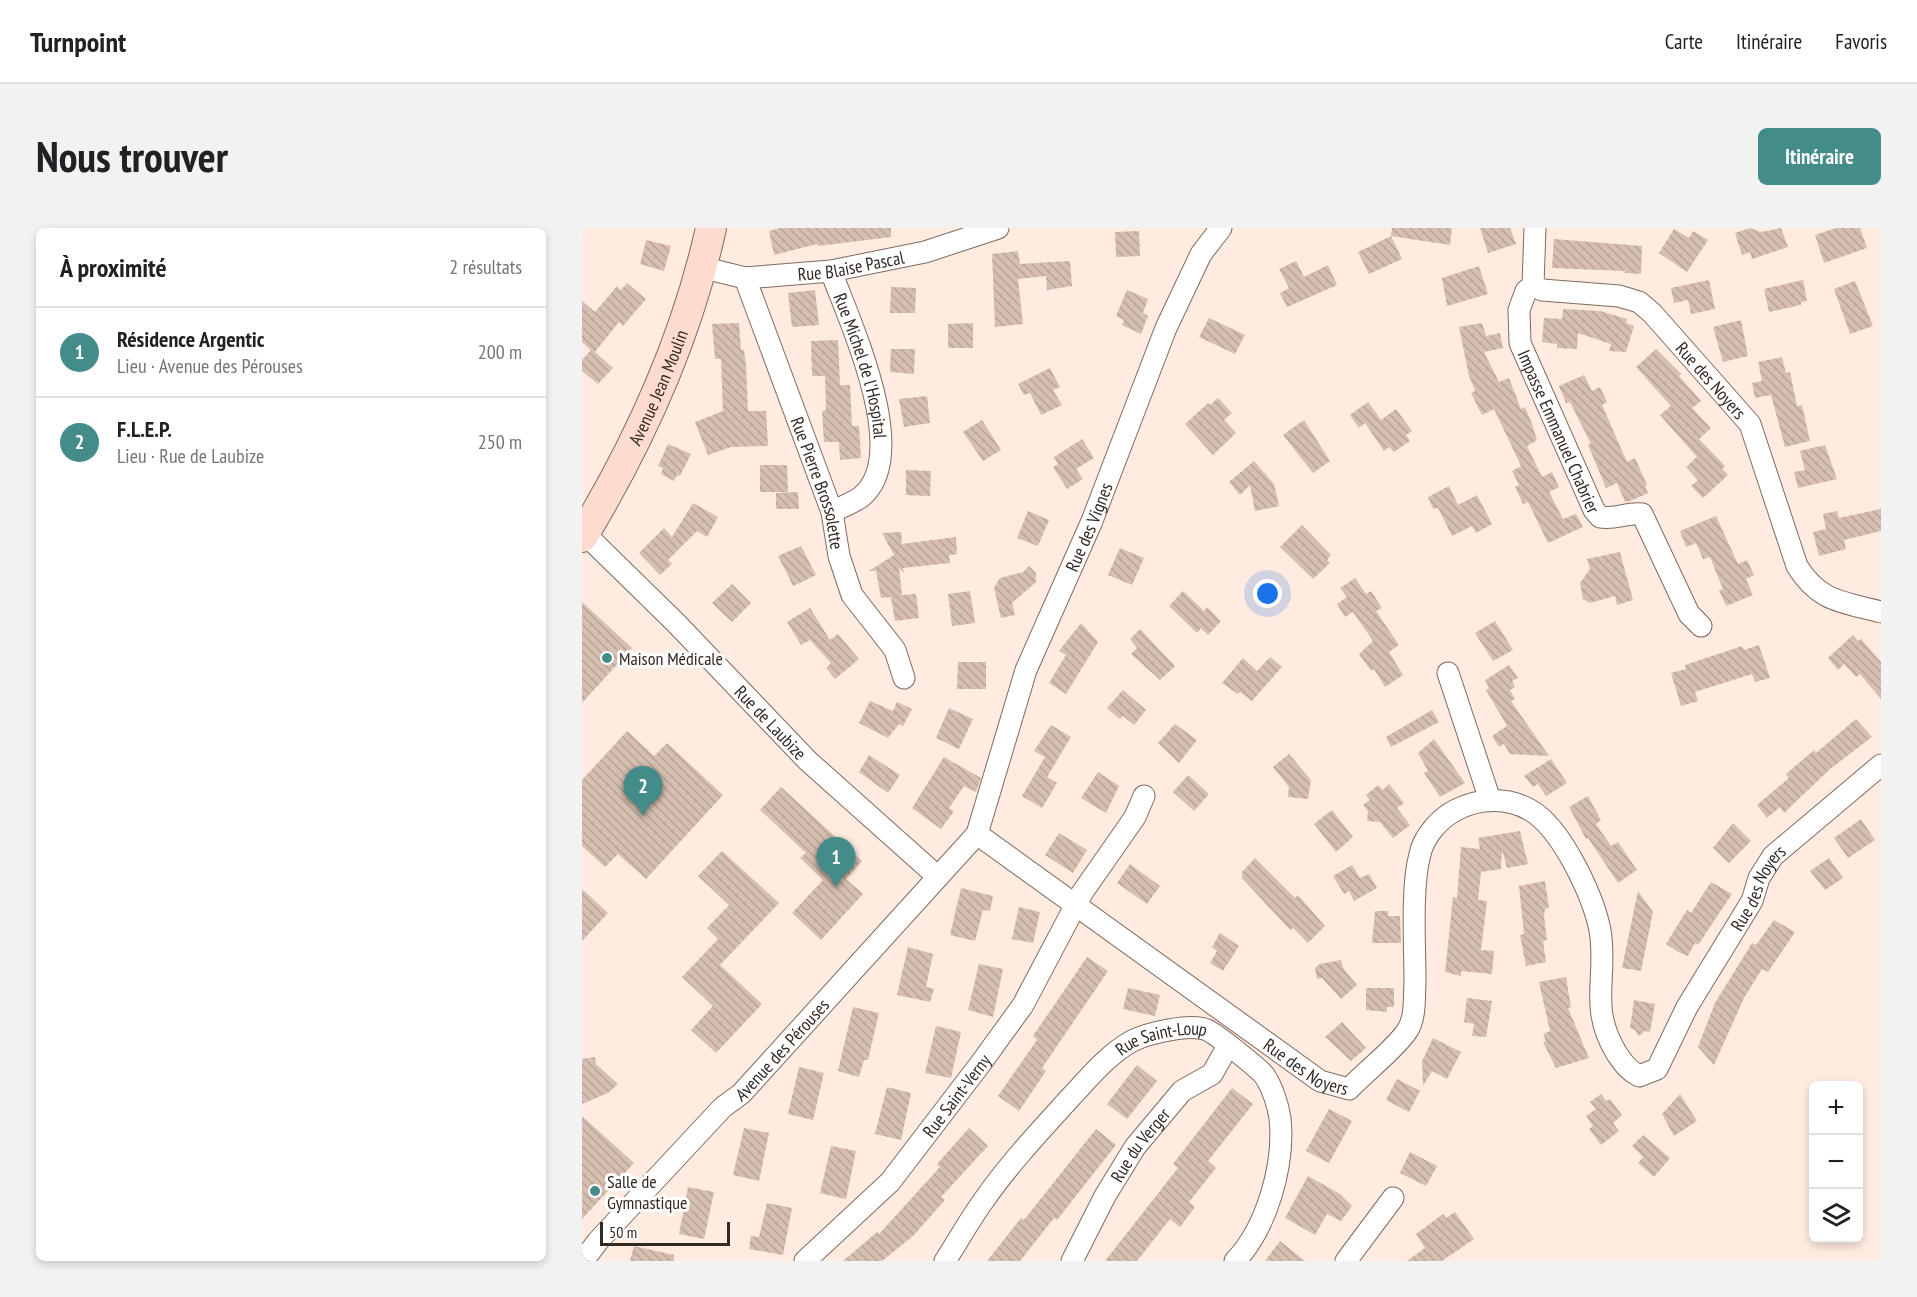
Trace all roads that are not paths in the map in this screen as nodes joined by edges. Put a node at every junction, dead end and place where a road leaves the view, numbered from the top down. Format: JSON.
{"nodes":[{"id":1,"x":711,"y":228,"type":"edge"},
{"id":2,"x":998,"y":228,"type":"edge"},
{"id":3,"x":1221,"y":228,"type":"edge"},
{"id":4,"x":1535,"y":228,"type":"edge"},
{"id":5,"x":701,"y":267,"type":"junction"},
{"id":6,"x":831,"y":271,"type":"junction"},
{"id":7,"x":745,"y":278,"type":"junction"},
{"id":8,"x":1533,"y":285,"type":"junction"},
{"id":9,"x":832,"y":512,"type":"junction"},
{"id":10,"x":583,"y":535,"type":"edge"},
{"id":11,"x":1881,"y":612,"type":"edge"},
{"id":12,"x":1701,"y":626,"type":"dead end"},
{"id":13,"x":1448,"y":673,"type":"dead end"},
{"id":14,"x":904,"y":678,"type":"dead end"},
{"id":15,"x":1881,"y":765,"type":"edge"},
{"id":16,"x":1144,"y":796,"type":"dead end"},
{"id":17,"x":1490,"y":800,"type":"junction"},
{"id":18,"x":978,"y":834,"type":"junction"},
{"id":19,"x":938,"y":877,"type":"junction"},
{"id":20,"x":1076,"y":907,"type":"junction"},
{"id":21,"x":1221,"y":1009,"type":"junction"},
{"id":22,"x":1207,"y":1029,"type":"junction"},
{"id":23,"x":1228,"y":1046,"type":"junction"},
{"id":24,"x":1393,"y":1198,"type":"dead end"},
{"id":25,"x":583,"y":1261,"type":"edge"},
{"id":26,"x":805,"y":1261,"type":"edge"},
{"id":27,"x":945,"y":1261,"type":"edge"},
{"id":28,"x":1072,"y":1261,"type":"edge"},
{"id":29,"x":1235,"y":1261,"type":"edge"},
{"id":30,"x":1346,"y":1261,"type":"edge"}],
"edges":[{"from":1,"to":5,"type":"main road","name":"Avenue Jean Moulin"},
{"from":2,"to":6,"type":"street","name":"Rue Blaise Pascal"},
{"from":3,"to":18,"type":"street","name":"Rue des Vignes"},
{"from":4,"to":8,"type":"street"},
{"from":5,"to":7,"type":"street","name":"Rue Blaise Pascal"},
{"from":5,"to":10,"type":"main road","name":"Avenue Jean Moulin"},
{"from":6,"to":7,"type":"street","name":"Rue Blaise Pascal"},
{"from":6,"to":9,"type":"street","name":"Rue Michel de l'Hospital"},
{"from":7,"to":9,"type":"street","name":"Rue Pierre Brossolette"},
{"from":8,"to":11,"type":"street","name":"Rue des Noyers"},
{"from":8,"to":12,"type":"street","name":"Impasse Emmanuel Chabrier"},
{"from":9,"to":14,"type":"street","name":"Rue Pierre Brossolette"},
{"from":10,"to":19,"type":"street","name":"Rue de Laubize"},
{"from":13,"to":17,"type":"street"},
{"from":15,"to":17,"type":"street","name":"Rue des Noyers"},
{"from":16,"to":20,"type":"street","name":"Rue Saint-Verny"},
{"from":17,"to":21,"type":"street","name":"Rue des Noyers"},
{"from":18,"to":19,"type":"street","name":"Avenue des Pérouses"},
{"from":18,"to":20,"type":"street","name":"Rue des Noyers"},
{"from":19,"to":25,"type":"street","name":"Avenue des Pérouses"},
{"from":20,"to":21,"type":"street","name":"Rue des Noyers"},
{"from":20,"to":26,"type":"street","name":"Rue Saint-Verny"},
{"from":21,"to":22,"type":"street"},
{"from":22,"to":23,"type":"street","name":"Rue Saint-Loup"},
{"from":22,"to":27,"type":"street","name":"Rue Saint-Loup"},
{"from":23,"to":28,"type":"street","name":"Rue du Verger"},
{"from":23,"to":29,"type":"street","name":"Rue Saint-Loup"},
{"from":24,"to":30,"type":"street"}]}
